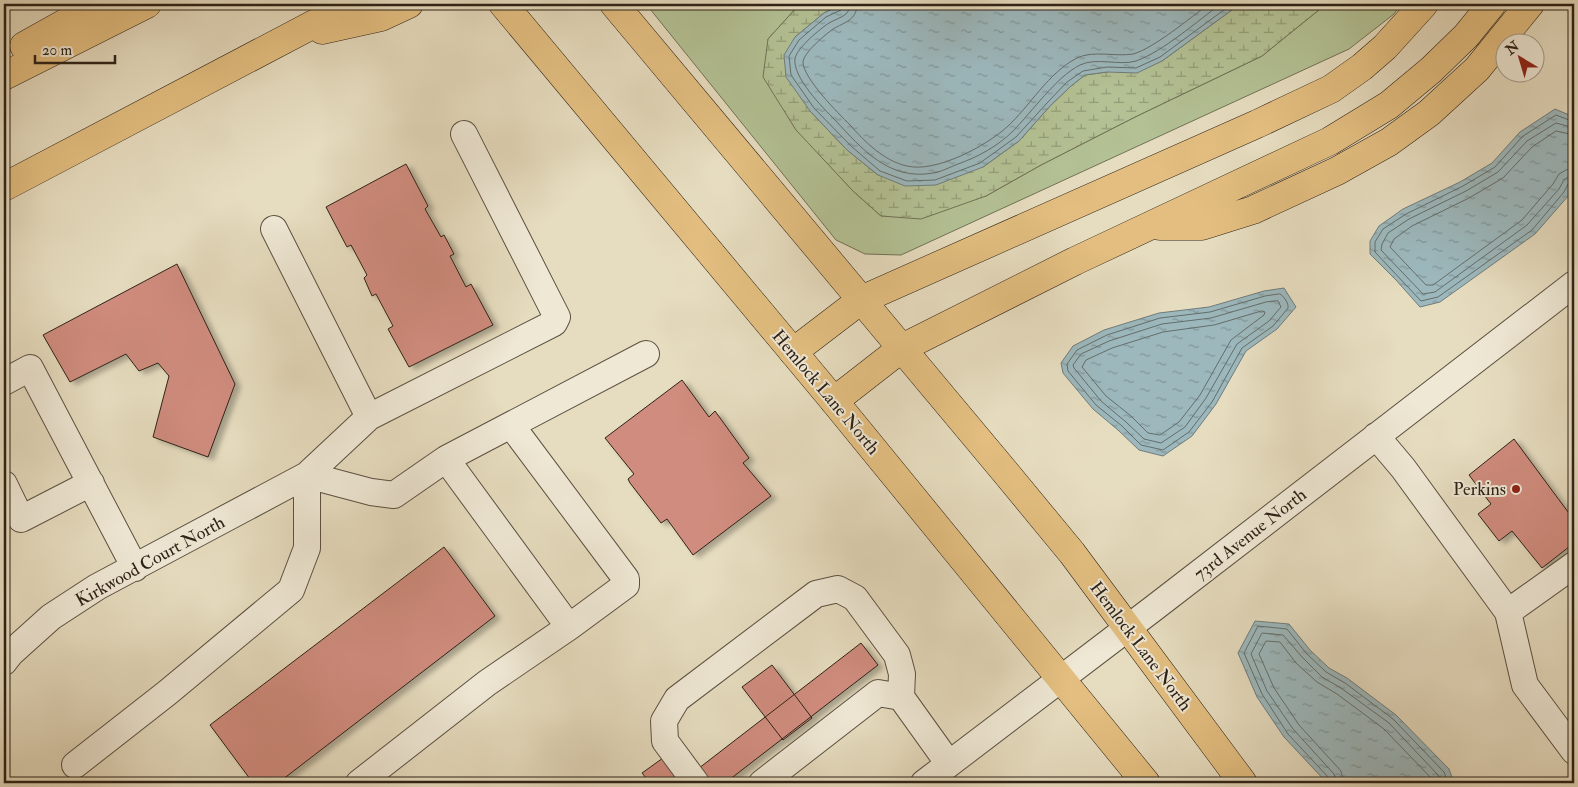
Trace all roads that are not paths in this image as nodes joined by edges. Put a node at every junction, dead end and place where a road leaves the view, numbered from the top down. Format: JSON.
{"nodes":[{"id":1,"x":99,"y":4,"type":"edge"},
{"id":2,"x":147,"y":4,"type":"edge"},
{"id":3,"x":352,"y":4,"type":"edge"},
{"id":4,"x":410,"y":4,"type":"edge"},
{"id":5,"x":503,"y":4,"type":"edge"},
{"id":6,"x":614,"y":4,"type":"edge"},
{"id":7,"x":1424,"y":4,"type":"edge"},
{"id":8,"x":1492,"y":4,"type":"edge"},
{"id":9,"x":1530,"y":4,"type":"edge"},
{"id":10,"x":289,"y":37,"type":"junction"},
{"id":11,"x":4,"y":58,"type":"edge"},
{"id":12,"x":4,"y":76,"type":"edge"},
{"id":13,"x":464,"y":134,"type":"dead end"},
{"id":14,"x":4,"y":187,"type":"edge"},
{"id":15,"x":1151,"y":226,"type":"junction"},
{"id":16,"x":274,"y":229,"type":"dead end"},
{"id":17,"x":1574,"y":284,"type":"edge"},
{"id":18,"x":861,"y":300,"type":"junction"},
{"id":19,"x":902,"y":348,"type":"junction"},
{"id":20,"x":792,"y":352,"type":"junction"},
{"id":21,"x":646,"y":354,"type":"dead end"},
{"id":22,"x":4,"y":382,"type":"edge"},
{"id":23,"x":834,"y":401,"type":"junction"},
{"id":24,"x":369,"y":417,"type":"junction"},
{"id":25,"x":511,"y":425,"type":"junction"},
{"id":26,"x":1376,"y":436,"type":"junction"},
{"id":27,"x":446,"y":459,"type":"junction"},
{"id":28,"x":307,"y":475,"type":"junction"},
{"id":29,"x":91,"y":483,"type":"junction"},
{"id":30,"x":4,"y":484,"type":"edge"},
{"id":31,"x":1574,"y":565,"type":"edge"},
{"id":32,"x":135,"y":568,"type":"junction"},
{"id":33,"x":1508,"y":612,"type":"junction"},
{"id":34,"x":569,"y":627,"type":"junction"},
{"id":35,"x":1128,"y":628,"type":"junction"},
{"id":36,"x":4,"y":662,"type":"edge"},
{"id":37,"x":1060,"y":679,"type":"junction"},
{"id":38,"x":901,"y":697,"type":"junction"},
{"id":39,"x":1574,"y":751,"type":"edge"},
{"id":40,"x":949,"y":764,"type":"junction"},
{"id":41,"x":75,"y":765,"type":"dead end"},
{"id":42,"x":359,"y":783,"type":"edge"},
{"id":43,"x":696,"y":783,"type":"edge"},
{"id":44,"x":762,"y":783,"type":"edge"},
{"id":45,"x":924,"y":783,"type":"edge"},
{"id":46,"x":1146,"y":783,"type":"edge"},
{"id":47,"x":1243,"y":783,"type":"edge"}],
"edges":[{"from":1,"to":11,"type":"main road"},
{"from":2,"to":12,"type":"main road"},
{"from":3,"to":10,"type":"main road"},
{"from":4,"to":10,"type":"main road"},
{"from":5,"to":20,"type":"main road","name":"Hemlock Lane North"},
{"from":6,"to":18,"type":"main road","name":"Hemlock Lane North"},
{"from":7,"to":18,"type":"main road"},
{"from":8,"to":15,"type":"main road"},
{"from":9,"to":15,"type":"main road"},
{"from":10,"to":14,"type":"main road"},
{"from":13,"to":24,"type":"street","name":"Kirkwood Court North"},
{"from":15,"to":19,"type":"main road"},
{"from":16,"to":24,"type":"street"},
{"from":17,"to":26,"type":"street","name":"73rd Avenue North"},
{"from":18,"to":19,"type":"main road","name":"Hemlock Lane North"},
{"from":18,"to":20,"type":"main road"},
{"from":19,"to":23,"type":"main road"},
{"from":19,"to":35,"type":"main road","name":"Hemlock Lane North"},
{"from":20,"to":23,"type":"main road","name":"Hemlock Lane North"},
{"from":21,"to":25,"type":"street"},
{"from":22,"to":29,"type":"street"},
{"from":23,"to":37,"type":"main road","name":"Hemlock Lane North"},
{"from":24,"to":28,"type":"street","name":"Kirkwood Court North"},
{"from":25,"to":27,"type":"street"},
{"from":25,"to":34,"type":"street"},
{"from":26,"to":33,"type":"street"},
{"from":26,"to":35,"type":"street","name":"73rd Avenue North"},
{"from":27,"to":28,"type":"street"},
{"from":27,"to":34,"type":"street"},
{"from":28,"to":32,"type":"street","name":"Kirkwood Court North"},
{"from":28,"to":41,"type":"street"},
{"from":29,"to":30,"type":"street"},
{"from":29,"to":32,"type":"street"},
{"from":31,"to":33,"type":"street"},
{"from":32,"to":36,"type":"street","name":"Kirkwood Court North"},
{"from":33,"to":39,"type":"street"},
{"from":34,"to":42,"type":"street"},
{"from":35,"to":37,"type":"street","name":"73rd Avenue North"},
{"from":35,"to":47,"type":"main road","name":"Hemlock Lane North"},
{"from":37,"to":40,"type":"street","name":"73rd Avenue North"},
{"from":37,"to":46,"type":"main road","name":"Hemlock Lane North"},
{"from":38,"to":40,"type":"street"},
{"from":38,"to":43,"type":"street"},
{"from":38,"to":44,"type":"street"},
{"from":40,"to":45,"type":"street","name":"73rd Avenue North"}]}
